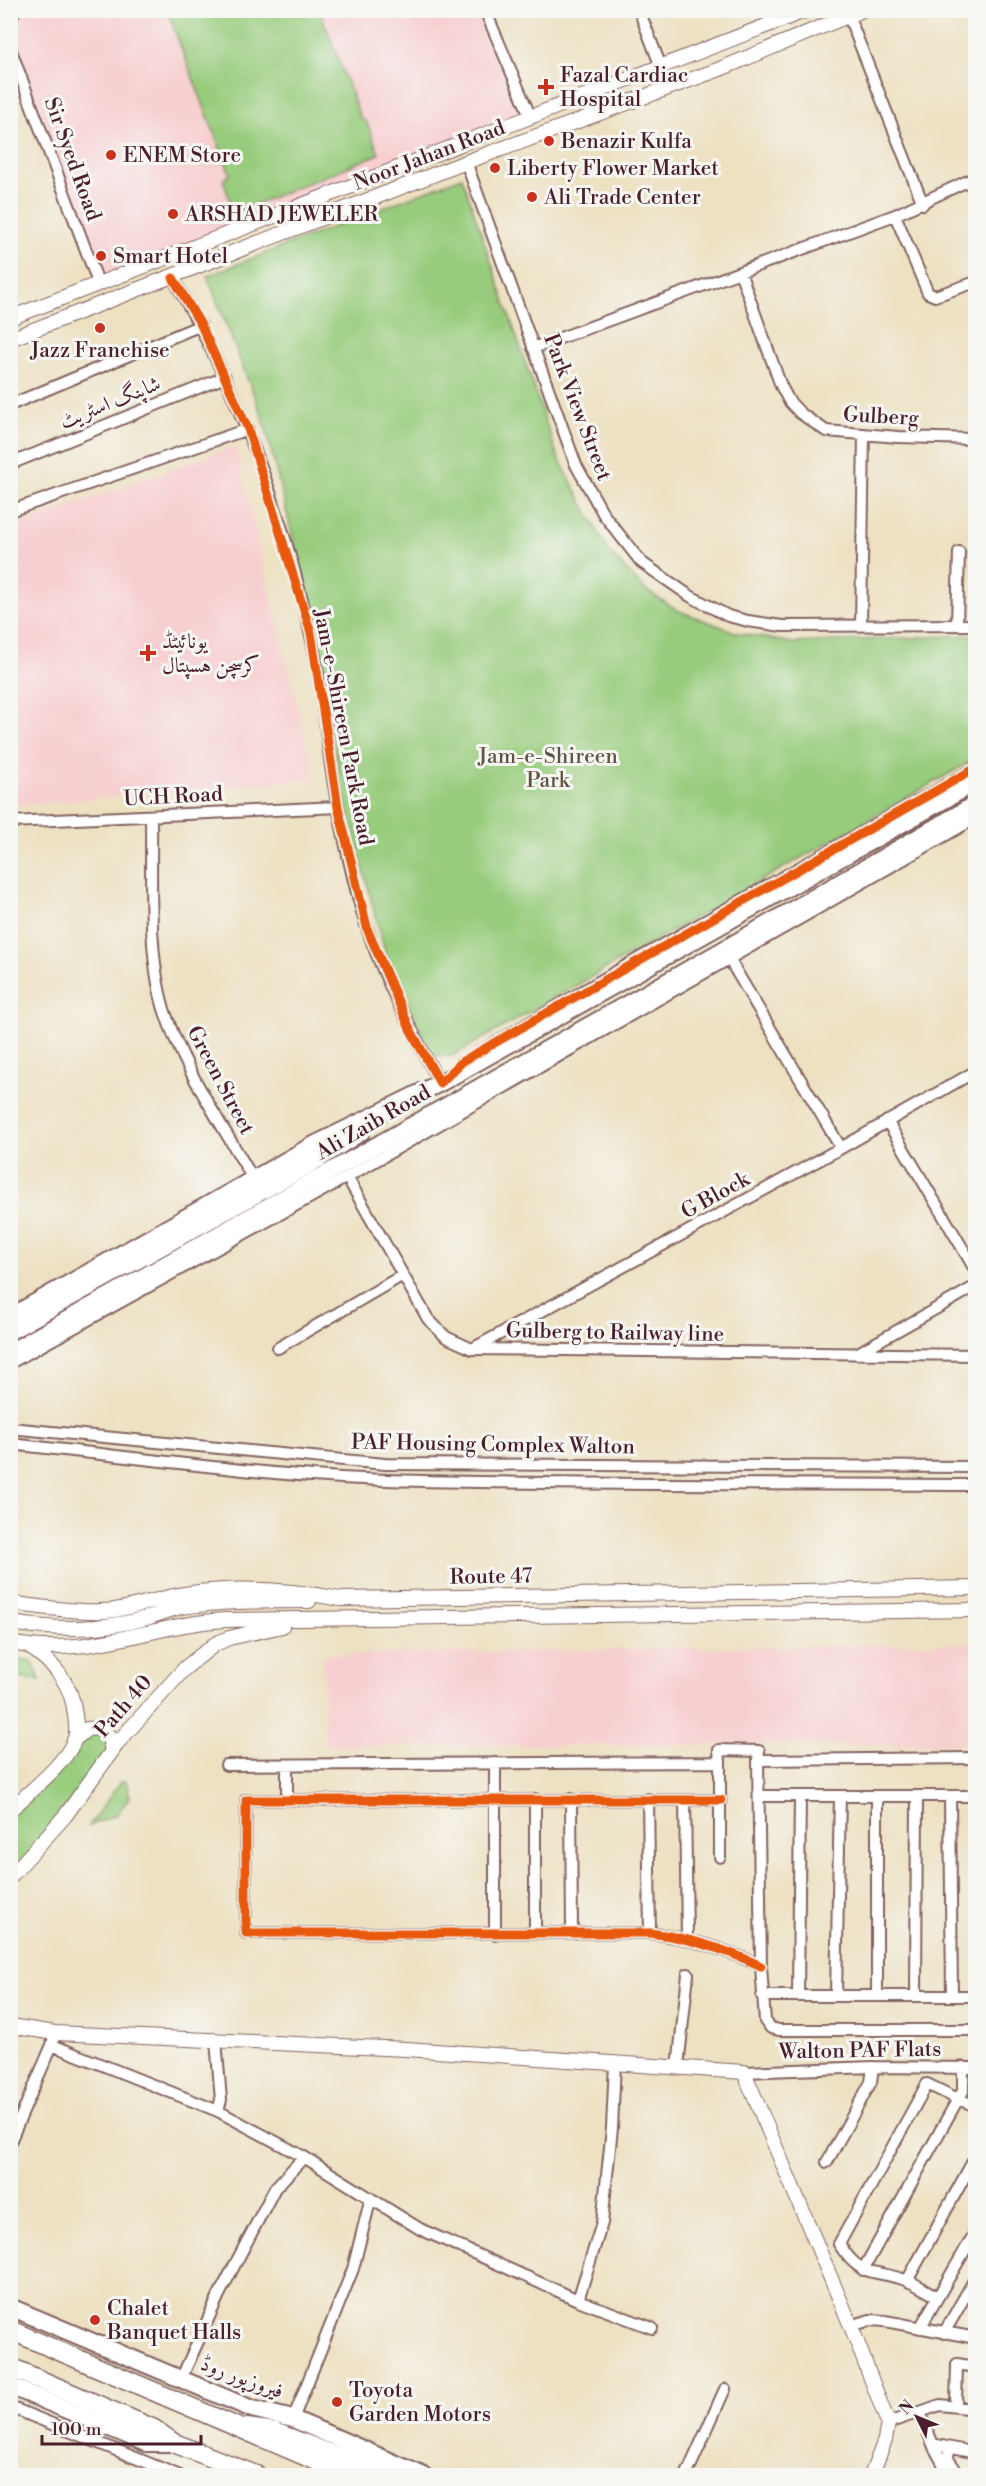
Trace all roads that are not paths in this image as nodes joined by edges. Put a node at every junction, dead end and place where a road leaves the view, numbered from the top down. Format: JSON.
{"nodes":[{"id":1,"x":14,"y":10,"type":"edge"},
{"id":2,"x":485,"y":10,"type":"edge"},
{"id":3,"x":639,"y":10,"type":"edge"},
{"id":4,"x":807,"y":10,"type":"edge"},
{"id":5,"x":862,"y":10,"type":"edge"},
{"id":6,"x":787,"y":14,"type":"edge"},
{"id":7,"x":849,"y":17,"type":"junction"},
{"id":8,"x":10,"y":25,"type":"edge"},
{"id":9,"x":10,"y":48,"type":"edge"},
{"id":10,"x":661,"y":67,"type":"junction"},
{"id":11,"x":531,"y":118,"type":"junction"},
{"id":12,"x":466,"y":162,"type":"junction"},
{"id":13,"x":975,"y":177,"type":"edge"},
{"id":14,"x":923,"y":204,"type":"junction"},
{"id":15,"x":895,"y":215,"type":"junction"},
{"id":16,"x":740,"y":272,"type":"junction"},
{"id":17,"x":173,"y":278,"type":"junction"},
{"id":18,"x":975,"y":282,"type":"edge"},
{"id":19,"x":99,"y":285,"type":"junction"},
{"id":20,"x":10,"y":318,"type":"edge"},
{"id":21,"x":201,"y":325,"type":"junction"},
{"id":22,"x":10,"y":339,"type":"edge"},
{"id":23,"x":533,"y":348,"type":"junction"},
{"id":24,"x":225,"y":377,"type":"junction"},
{"id":25,"x":10,"y":405,"type":"edge"},
{"id":26,"x":248,"y":429,"type":"junction"},
{"id":27,"x":864,"y":434,"type":"junction"},
{"id":28,"x":975,"y":439,"type":"edge"},
{"id":29,"x":10,"y":464,"type":"edge"},
{"id":30,"x":10,"y":511,"type":"edge"},
{"id":31,"x":959,"y":552,"type":"dead end"},
{"id":32,"x":861,"y":625,"type":"junction"},
{"id":33,"x":957,"y":625,"type":"junction"},
{"id":34,"x":975,"y":625,"type":"edge"},
{"id":35,"x":975,"y":768,"type":"edge"},
{"id":36,"x":975,"y":782,"type":"edge"},
{"id":37,"x":975,"y":804,"type":"edge"},
{"id":38,"x":338,"y":807,"type":"junction"},
{"id":39,"x":151,"y":816,"type":"junction"},
{"id":40,"x":975,"y":818,"type":"edge"},
{"id":41,"x":10,"y":822,"type":"edge"},
{"id":42,"x":729,"y":959,"type":"junction"},
{"id":43,"x":975,"y":1071,"type":"edge"},
{"id":44,"x":440,"y":1083,"type":"junction"},
{"id":45,"x":887,"y":1121,"type":"junction"},
{"id":46,"x":841,"y":1148,"type":"junction"},
{"id":47,"x":347,"y":1177,"type":"junction"},
{"id":48,"x":254,"y":1179,"type":"junction"},
{"id":49,"x":975,"y":1270,"type":"edge"},
{"id":50,"x":403,"y":1275,"type":"junction"},
{"id":51,"x":975,"y":1286,"type":"edge"},
{"id":52,"x":10,"y":1317,"type":"edge"},
{"id":53,"x":10,"y":1331,"type":"edge"},
{"id":54,"x":278,"y":1348,"type":"dead end"},
{"id":55,"x":472,"y":1349,"type":"junction"},
{"id":56,"x":10,"y":1352,"type":"edge"},
{"id":57,"x":854,"y":1355,"type":"junction"},
{"id":58,"x":975,"y":1355,"type":"edge"},
{"id":59,"x":10,"y":1363,"type":"edge"},
{"id":60,"x":10,"y":1428,"type":"edge"},
{"id":61,"x":10,"y":1444,"type":"edge"},
{"id":62,"x":975,"y":1467,"type":"edge"},
{"id":63,"x":975,"y":1485,"type":"edge"},
{"id":64,"x":975,"y":1588,"type":"edge"},
{"id":65,"x":341,"y":1599,"type":"junction"},
{"id":66,"x":10,"y":1603,"type":"edge"},
{"id":67,"x":975,"y":1610,"type":"edge"},
{"id":68,"x":307,"y":1620,"type":"junction"},
{"id":69,"x":10,"y":1623,"type":"edge"},
{"id":70,"x":10,"y":1643,"type":"edge"},
{"id":71,"x":28,"y":1646,"type":"junction"},
{"id":72,"x":76,"y":1738,"type":"junction"},
{"id":73,"x":112,"y":1750,"type":"junction"},
{"id":74,"x":975,"y":1758,"type":"edge"},
{"id":75,"x":758,"y":1760,"type":"junction"},
{"id":76,"x":720,"y":1762,"type":"junction"},
{"id":77,"x":495,"y":1763,"type":"junction"},
{"id":78,"x":226,"y":1765,"type":"dead end"},
{"id":79,"x":287,"y":1765,"type":"junction"},
{"id":80,"x":759,"y":1796,"type":"junction"},
{"id":81,"x":800,"y":1796,"type":"junction"},
{"id":82,"x":917,"y":1796,"type":"junction"},
{"id":83,"x":950,"y":1796,"type":"junction"},
{"id":84,"x":975,"y":1796,"type":"edge"},
{"id":85,"x":840,"y":1797,"type":"junction"},
{"id":86,"x":877,"y":1797,"type":"junction"},
{"id":87,"x":495,"y":1798,"type":"junction"},
{"id":88,"x":535,"y":1799,"type":"junction"},
{"id":89,"x":571,"y":1799,"type":"junction"},
{"id":90,"x":648,"y":1799,"type":"junction"},
{"id":91,"x":287,"y":1800,"type":"junction"},
{"id":92,"x":686,"y":1800,"type":"junction"},
{"id":93,"x":721,"y":1800,"type":"junction"},
{"id":94,"x":10,"y":1810,"type":"edge"},
{"id":95,"x":720,"y":1857,"type":"dead end"},
{"id":96,"x":10,"y":1877,"type":"edge"},
{"id":97,"x":534,"y":1933,"type":"junction"},
{"id":98,"x":572,"y":1933,"type":"junction"},
{"id":99,"x":650,"y":1933,"type":"junction"},
{"id":100,"x":495,"y":1934,"type":"junction"},
{"id":101,"x":687,"y":1938,"type":"junction"},
{"id":102,"x":761,"y":1966,"type":"junction"},
{"id":103,"x":688,"y":1974,"type":"dead end"},
{"id":104,"x":762,"y":1995,"type":"junction"},
{"id":105,"x":798,"y":1995,"type":"junction"},
{"id":106,"x":836,"y":1995,"type":"junction"},
{"id":107,"x":877,"y":1995,"type":"junction"},
{"id":108,"x":916,"y":1996,"type":"junction"},
{"id":109,"x":952,"y":1996,"type":"junction"},
{"id":110,"x":975,"y":1996,"type":"edge"},
{"id":111,"x":10,"y":2026,"type":"edge"},
{"id":112,"x":975,"y":2030,"type":"edge"},
{"id":113,"x":53,"y":2039,"type":"junction"},
{"id":114,"x":216,"y":2040,"type":"junction"},
{"id":115,"x":615,"y":2063,"type":"junction"},
{"id":116,"x":678,"y":2067,"type":"junction"},
{"id":117,"x":873,"y":2067,"type":"junction"},
{"id":118,"x":963,"y":2067,"type":"junction"},
{"id":119,"x":975,"y":2068,"type":"edge"},
{"id":120,"x":744,"y":2072,"type":"junction"},
{"id":121,"x":958,"y":2099,"type":"junction"},
{"id":122,"x":975,"y":2106,"type":"edge"},
{"id":123,"x":218,"y":2111,"type":"junction"},
{"id":124,"x":10,"y":2142,"type":"edge"},
{"id":125,"x":975,"y":2156,"type":"edge"},
{"id":126,"x":304,"y":2157,"type":"junction"},
{"id":127,"x":827,"y":2162,"type":"dead end"},
{"id":128,"x":370,"y":2201,"type":"junction"},
{"id":129,"x":975,"y":2231,"type":"edge"},
{"id":130,"x":863,"y":2270,"type":"junction"},
{"id":131,"x":975,"y":2277,"type":"edge"},
{"id":132,"x":907,"y":2281,"type":"junction"},
{"id":133,"x":938,"y":2297,"type":"junction"},
{"id":134,"x":578,"y":2300,"type":"junction"},
{"id":135,"x":10,"y":2307,"type":"edge"},
{"id":136,"x":852,"y":2326,"type":"junction"},
{"id":137,"x":652,"y":2328,"type":"dead end"},
{"id":138,"x":920,"y":2328,"type":"junction"},
{"id":139,"x":10,"y":2330,"type":"edge"},
{"id":140,"x":944,"y":2333,"type":"junction"},
{"id":141,"x":975,"y":2338,"type":"edge"},
{"id":142,"x":10,"y":2367,"type":"edge"},
{"id":143,"x":975,"y":2367,"type":"edge"},
{"id":144,"x":181,"y":2379,"type":"junction"},
{"id":145,"x":10,"y":2386,"type":"edge"},
{"id":146,"x":725,"y":2389,"type":"dead end"},
{"id":147,"x":10,"y":2406,"type":"edge"},
{"id":148,"x":956,"y":2406,"type":"junction"},
{"id":149,"x":252,"y":2409,"type":"junction"},
{"id":150,"x":975,"y":2409,"type":"edge"},
{"id":151,"x":920,"y":2412,"type":"junction"},
{"id":152,"x":293,"y":2419,"type":"junction"},
{"id":153,"x":888,"y":2423,"type":"junction"},
{"id":154,"x":238,"y":2426,"type":"junction"},
{"id":155,"x":174,"y":2443,"type":"junction"},
{"id":156,"x":934,"y":2447,"type":"junction"},
{"id":157,"x":949,"y":2448,"type":"junction"},
{"id":158,"x":975,"y":2453,"type":"edge"},
{"id":159,"x":370,"y":2466,"type":"junction"},
{"id":160,"x":237,"y":2472,"type":"edge"},
{"id":161,"x":180,"y":2475,"type":"edge"},
{"id":162,"x":258,"y":2475,"type":"edge"},
{"id":163,"x":352,"y":2475,"type":"edge"},
{"id":164,"x":393,"y":2475,"type":"edge"},
{"id":165,"x":424,"y":2475,"type":"edge"},
{"id":166,"x":686,"y":2475,"type":"edge"},
{"id":167,"x":871,"y":2475,"type":"edge"},
{"id":168,"x":950,"y":2475,"type":"edge"},
{"id":169,"x":960,"y":2475,"type":"edge"}],
"edges":[{"from":1,"to":8,"type":"street"},
{"from":2,"to":11,"type":"street"},
{"from":3,"to":10,"type":"street"},
{"from":4,"to":6,"type":"street","name":"Noor Jahan Road"},
{"from":5,"to":7,"type":"street","name":"Noor Jahan Road"},
{"from":6,"to":10,"type":"street","name":"Noor Jahan Road"},
{"from":7,"to":12,"type":"street","name":"Noor Jahan Road"},
{"from":7,"to":14,"type":"street"},
{"from":9,"to":19,"type":"street","name":"Sir Syed Road"},
{"from":10,"to":11,"type":"street","name":"Noor Jahan Road"},
{"from":11,"to":19,"type":"street","name":"Noor Jahan Road"},
{"from":12,"to":17,"type":"street","name":"Noor Jahan Road"},
{"from":12,"to":23,"type":"street","name":"Park View Street"},
{"from":13,"to":14,"type":"street"},
{"from":14,"to":15,"type":"street"},
{"from":15,"to":16,"type":"street"},
{"from":15,"to":18,"type":"street"},
{"from":16,"to":23,"type":"street"},
{"from":16,"to":27,"type":"street","name":"Gulberg"},
{"from":17,"to":21,"type":"street","name":"Jam-e-Shireen Park Road"},
{"from":17,"to":22,"type":"street","name":"Noor Jahan Road"},
{"from":19,"to":20,"type":"street","name":"Noor Jahan Road"},
{"from":21,"to":24,"type":"street","name":"Jam-e-Shireen Park Road"},
{"from":21,"to":25,"type":"street"},
{"from":23,"to":32,"type":"street","name":"Park View Street"},
{"from":24,"to":26,"type":"street","name":"Jam-e-Shireen Park Road"},
{"from":24,"to":29,"type":"street","name":"شاپنگ اسٹریٹ"},
{"from":26,"to":30,"type":"street"},
{"from":26,"to":38,"type":"street","name":"Jam-e-Shireen Park Road"},
{"from":27,"to":28,"type":"street","name":"Gulberg"},
{"from":27,"to":32,"type":"street"},
{"from":31,"to":33,"type":"street"},
{"from":32,"to":33,"type":"street","name":"Park View Street"},
{"from":33,"to":34,"type":"street","name":"Park View Street"},
{"from":35,"to":44,"type":"street"},
{"from":36,"to":44,"type":"main road","name":"Ali Zaib Road"},
{"from":37,"to":56,"type":"main road","name":"Ali Zaib Road"},
{"from":38,"to":39,"type":"street","name":"UCH Road"},
{"from":38,"to":44,"type":"street","name":"Jam-e-Shireen Park Road"},
{"from":39,"to":41,"type":"street","name":"UCH Road"},
{"from":39,"to":48,"type":"street","name":"Green Street"},
{"from":40,"to":42,"type":"street"},
{"from":42,"to":46,"type":"street"},
{"from":42,"to":47,"type":"street"},
{"from":43,"to":45,"type":"street","name":"G Block"},
{"from":44,"to":48,"type":"main road","name":"Ali Zaib Road"},
{"from":44,"to":53,"type":"main road"},
{"from":45,"to":46,"type":"street","name":"G Block"},
{"from":45,"to":49,"type":"street"},
{"from":46,"to":55,"type":"street","name":"G Block"},
{"from":47,"to":50,"type":"street","name":"Gulberg to Railway line"},
{"from":47,"to":59,"type":"street"},
{"from":48,"to":52,"type":"main road","name":"Ali Zaib Road"},
{"from":50,"to":54,"type":"street"},
{"from":50,"to":55,"type":"street","name":"Gulberg to Railway line"},
{"from":51,"to":57,"type":"street"},
{"from":55,"to":57,"type":"street","name":"Gulberg to Railway line"},
{"from":57,"to":58,"type":"street","name":"Gulberg to Railway line"},
{"from":60,"to":62,"type":"street","name":"PAF Housing Complex Walton"},
{"from":61,"to":63,"type":"street","name":"PAF Housing Complex Walton"},
{"from":64,"to":65,"type":"street","name":"Route 47"},
{"from":65,"to":66,"type":"street","name":"Route 47"},
{"from":65,"to":69,"type":"street"},
{"from":67,"to":68,"type":"street","name":"Route 47"},
{"from":68,"to":71,"type":"street","name":"Route 47"},
{"from":68,"to":73,"type":"street","name":"Path 40"},
{"from":70,"to":71,"type":"street","name":"Route 47"},
{"from":71,"to":72,"type":"street","name":"Path 40"},
{"from":72,"to":73,"type":"street"},
{"from":72,"to":94,"type":"street","name":"Path 40"},
{"from":73,"to":96,"type":"street","name":"Path 40"},
{"from":74,"to":75,"type":"street"},
{"from":75,"to":76,"type":"street"},
{"from":75,"to":80,"type":"street"},
{"from":76,"to":77,"type":"street"},
{"from":76,"to":93,"type":"street"},
{"from":77,"to":79,"type":"street"},
{"from":77,"to":87,"type":"street"},
{"from":78,"to":79,"type":"street"},
{"from":79,"to":91,"type":"street"},
{"from":80,"to":81,"type":"street"},
{"from":80,"to":102,"type":"street"},
{"from":81,"to":85,"type":"street"},
{"from":81,"to":105,"type":"street"},
{"from":82,"to":83,"type":"street"},
{"from":82,"to":86,"type":"street"},
{"from":82,"to":108,"type":"street"},
{"from":83,"to":84,"type":"street"},
{"from":83,"to":109,"type":"street"},
{"from":85,"to":86,"type":"street"},
{"from":85,"to":106,"type":"street"},
{"from":86,"to":107,"type":"street"},
{"from":87,"to":88,"type":"street"},
{"from":87,"to":91,"type":"street"},
{"from":87,"to":100,"type":"street"},
{"from":88,"to":89,"type":"street"},
{"from":88,"to":97,"type":"street"},
{"from":89,"to":90,"type":"street"},
{"from":89,"to":98,"type":"street"},
{"from":90,"to":92,"type":"street"},
{"from":90,"to":99,"type":"street"},
{"from":91,"to":100,"type":"street"},
{"from":92,"to":93,"type":"street"},
{"from":92,"to":101,"type":"street"},
{"from":93,"to":95,"type":"street"},
{"from":97,"to":98,"type":"street"},
{"from":97,"to":100,"type":"street"},
{"from":98,"to":99,"type":"street"},
{"from":99,"to":101,"type":"street"},
{"from":101,"to":102,"type":"street"},
{"from":102,"to":104,"type":"street"},
{"from":103,"to":116,"type":"street"},
{"from":104,"to":105,"type":"street"},
{"from":104,"to":112,"type":"street"},
{"from":105,"to":106,"type":"street"},
{"from":106,"to":107,"type":"street"},
{"from":107,"to":108,"type":"street"},
{"from":108,"to":109,"type":"street"},
{"from":109,"to":110,"type":"street"},
{"from":111,"to":113,"type":"street"},
{"from":113,"to":114,"type":"street"},
{"from":113,"to":123,"type":"street"},
{"from":113,"to":124,"type":"street"},
{"from":114,"to":115,"type":"street"},
{"from":114,"to":123,"type":"street"},
{"from":115,"to":116,"type":"street"},
{"from":115,"to":134,"type":"street"},
{"from":116,"to":120,"type":"street"},
{"from":117,"to":118,"type":"street","name":"Walton PAF Flats"},
{"from":117,"to":120,"type":"street","name":"Walton PAF Flats"},
{"from":117,"to":127,"type":"street"},
{"from":118,"to":119,"type":"street","name":"Walton PAF Flats"},
{"from":118,"to":121,"type":"street"},
{"from":120,"to":136,"type":"street"},
{"from":121,"to":122,"type":"street"},
{"from":121,"to":130,"type":"street"},
{"from":121,"to":130,"type":"street"},
{"from":123,"to":126,"type":"street"},
{"from":125,"to":132,"type":"street"},
{"from":126,"to":128,"type":"street"},
{"from":126,"to":144,"type":"street"},
{"from":128,"to":134,"type":"street"},
{"from":128,"to":152,"type":"street"},
{"from":129,"to":133,"type":"street"},
{"from":130,"to":132,"type":"street"},
{"from":131,"to":140,"type":"street"},
{"from":132,"to":133,"type":"street"},
{"from":133,"to":138,"type":"street"},
{"from":134,"to":137,"type":"street"},
{"from":135,"to":144,"type":"main road","name":"فیروزپور روڈ"},
{"from":136,"to":138,"type":"street"},
{"from":136,"to":153,"type":"street"},
{"from":138,"to":140,"type":"street"},
{"from":139,"to":154,"type":"main road"},
{"from":140,"to":141,"type":"street"},
{"from":142,"to":155,"type":"main road"},
{"from":143,"to":148,"type":"street"},
{"from":144,"to":149,"type":"main road","name":"فیروزپور روڈ"},
{"from":145,"to":155,"type":"main road"},
{"from":146,"to":166,"type":"street"},
{"from":147,"to":161,"type":"street"},
{"from":148,"to":150,"type":"street"},
{"from":148,"to":151,"type":"street"},
{"from":149,"to":152,"type":"main road","name":"فیروزپور روڈ"},
{"from":149,"to":159,"type":"street"},
{"from":151,"to":153,"type":"street"},
{"from":151,"to":156,"type":"street"},
{"from":152,"to":165,"type":"main road","name":"فیروزپور روڈ"},
{"from":153,"to":167,"type":"street"},
{"from":154,"to":159,"type":"street"},
{"from":154,"to":163,"type":"main road"},
{"from":155,"to":160,"type":"main road"},
{"from":156,"to":157,"type":"street"},
{"from":156,"to":168,"type":"street"},
{"from":157,"to":158,"type":"street"},
{"from":157,"to":169,"type":"street"},
{"from":159,"to":164,"type":"street"},
{"from":160,"to":162,"type":"main road"}]}
